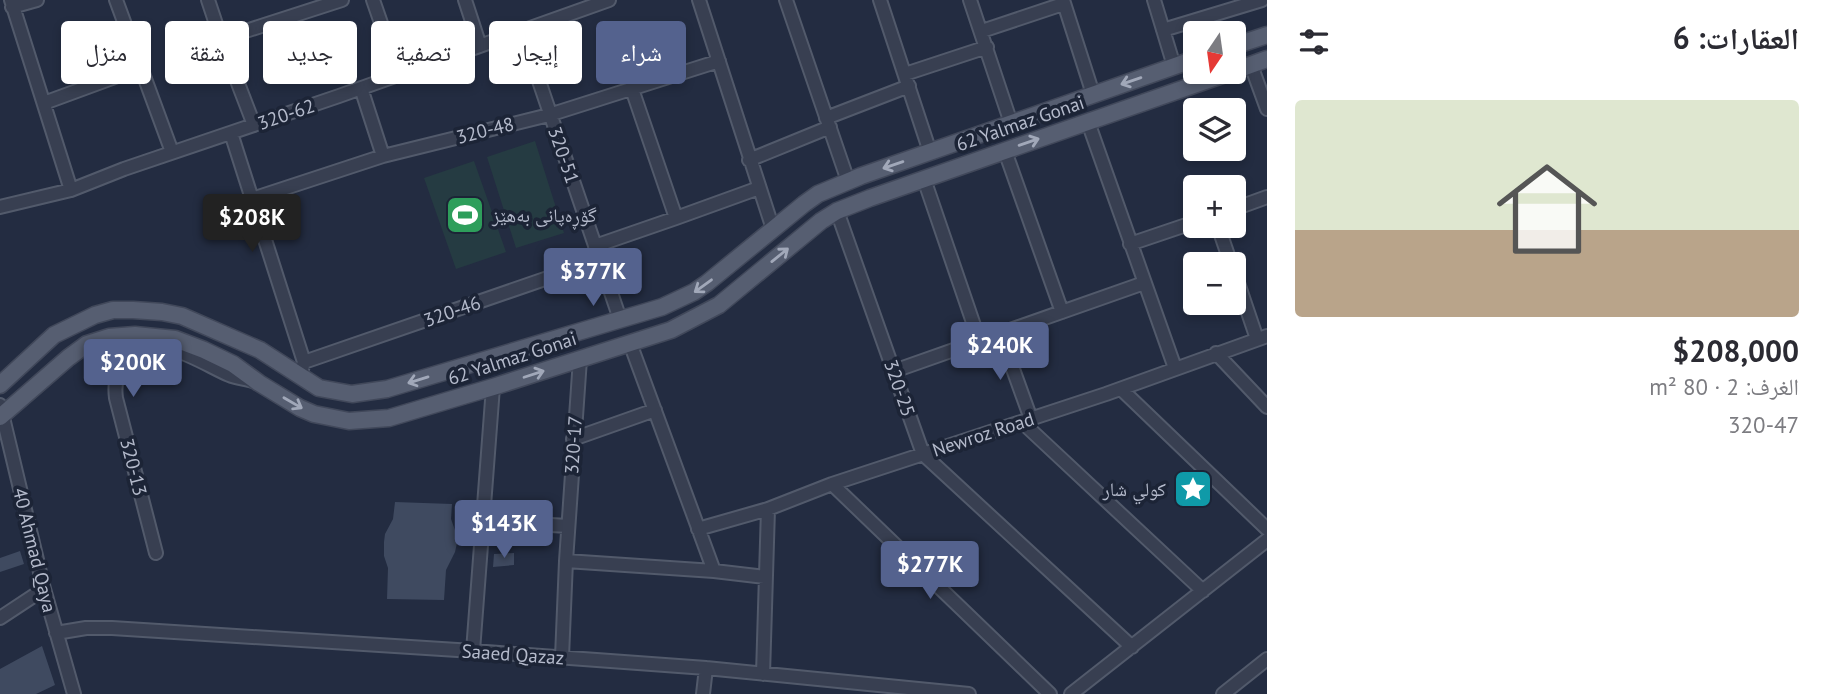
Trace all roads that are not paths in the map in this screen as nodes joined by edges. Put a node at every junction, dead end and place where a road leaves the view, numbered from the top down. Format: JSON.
{"nodes":[{"id":1,"x":37,"y":0,"type":"edge"},
{"id":2,"x":116,"y":0,"type":"edge"},
{"id":3,"x":208,"y":0,"type":"edge"},
{"id":4,"x":342,"y":0,"type":"edge"},
{"id":5,"x":373,"y":0,"type":"edge"},
{"id":6,"x":465,"y":0,"type":"edge"},
{"id":7,"x":609,"y":0,"type":"edge"},
{"id":8,"x":699,"y":0,"type":"edge"},
{"id":9,"x":786,"y":0,"type":"edge"},
{"id":10,"x":880,"y":0,"type":"edge"},
{"id":11,"x":970,"y":0,"type":"edge"},
{"id":12,"x":1154,"y":0,"type":"edge"},
{"id":13,"x":1262,"y":0,"type":"edge"},
{"id":14,"x":1063,"y":2,"type":"edge"},
{"id":15,"x":12,"y":4,"type":"edge"},
{"id":16,"x":124,"y":21,"type":"edge"},
{"id":17,"x":215,"y":21,"type":"edge"},
{"id":18,"x":380,"y":21,"type":"edge"},
{"id":19,"x":550,"y":21,"type":"edge"},
{"id":20,"x":249,"y":30,"type":"edge"},
{"id":21,"x":1163,"y":30,"type":"junction"},
{"id":22,"x":982,"y":31,"type":"junction"},
{"id":23,"x":1267,"y":35,"type":"edge"},
{"id":24,"x":1246,"y":42,"type":"edge"},
{"id":25,"x":489,"y":43,"type":"edge"},
{"id":26,"x":480,"y":46,"type":"junction"},
{"id":27,"x":987,"y":47,"type":"junction"},
{"id":28,"x":475,"y":48,"type":"edge"},
{"id":29,"x":1267,"y":59,"type":"edge"},
{"id":30,"x":719,"y":61,"type":"junction"},
{"id":31,"x":1183,"y":63,"type":"edge"},
{"id":32,"x":1251,"y":65,"type":"junction"},
{"id":33,"x":1174,"y":66,"type":"junction"},
{"id":34,"x":1246,"y":67,"type":"edge"},
{"id":35,"x":907,"y":80,"type":"junction"},
{"id":36,"x":96,"y":84,"type":"edge"},
{"id":37,"x":148,"y":84,"type":"edge"},
{"id":38,"x":238,"y":84,"type":"edge"},
{"id":39,"x":373,"y":84,"type":"edge"},
{"id":40,"x":539,"y":84,"type":"edge"},
{"id":41,"x":1196,"y":84,"type":"edge"},
{"id":42,"x":361,"y":88,"type":"junction"},
{"id":43,"x":632,"y":89,"type":"junction"},
{"id":44,"x":1093,"y":94,"type":"junction"},
{"id":45,"x":44,"y":103,"type":"junction"},
{"id":46,"x":1267,"y":109,"type":"edge"},
{"id":47,"x":549,"y":114,"type":"junction"},
{"id":48,"x":1088,"y":122,"type":"junction"},
{"id":49,"x":828,"y":123,"type":"junction"},
{"id":50,"x":1011,"y":123,"type":"junction"},
{"id":51,"x":254,"y":125,"type":"junction"},
{"id":52,"x":231,"y":133,"type":"junction"},
{"id":53,"x":1005,"y":151,"type":"junction"},
{"id":54,"x":172,"y":152,"type":"junction"},
{"id":55,"x":930,"y":152,"type":"junction"},
{"id":56,"x":383,"y":156,"type":"junction"},
{"id":57,"x":749,"y":160,"type":"junction"},
{"id":58,"x":925,"y":179,"type":"junction"},
{"id":59,"x":848,"y":181,"type":"junction"},
{"id":60,"x":759,"y":188,"type":"junction"},
{"id":61,"x":71,"y":190,"type":"junction"},
{"id":62,"x":1267,"y":197,"type":"edge"},
{"id":63,"x":252,"y":199,"type":"junction"},
{"id":64,"x":1246,"y":205,"type":"edge"},
{"id":65,"x":0,"y":207,"type":"edge"},
{"id":66,"x":837,"y":211,"type":"junction"},
{"id":67,"x":676,"y":218,"type":"junction"},
{"id":68,"x":1183,"y":226,"type":"edge"},
{"id":69,"x":773,"y":229,"type":"junction"},
{"id":70,"x":1130,"y":244,"type":"junction"},
{"id":71,"x":595,"y":246,"type":"junction"},
{"id":72,"x":742,"y":254,"type":"junction"},
{"id":73,"x":600,"y":260,"type":"junction"},
{"id":74,"x":758,"y":272,"type":"junction"},
{"id":75,"x":1144,"y":284,"type":"junction"},
{"id":76,"x":1246,"y":299,"type":"edge"},
{"id":77,"x":1062,"y":312,"type":"junction"},
{"id":78,"x":620,"y":319,"type":"junction"},
{"id":79,"x":1000,"y":333,"type":"junction"},
{"id":80,"x":1262,"y":337,"type":"edge"},
{"id":81,"x":979,"y":341,"type":"junction"},
{"id":82,"x":630,"y":343,"type":"junction"},
{"id":83,"x":1216,"y":353,"type":"junction"},
{"id":84,"x":579,"y":359,"type":"junction"},
{"id":85,"x":1175,"y":368,"type":"junction"},
{"id":86,"x":302,"y":370,"type":"junction"},
{"id":87,"x":894,"y":371,"type":"junction"},
{"id":88,"x":259,"y":383,"type":"junction"},
{"id":89,"x":0,"y":385,"type":"edge"},
{"id":90,"x":493,"y":387,"type":"junction"},
{"id":91,"x":1121,"y":389,"type":"junction"},
{"id":92,"x":1267,"y":407,"type":"edge"},
{"id":93,"x":655,"y":410,"type":"junction"},
{"id":94,"x":1,"y":412,"type":"edge"},
{"id":95,"x":1027,"y":420,"type":"junction"},
{"id":96,"x":573,"y":439,"type":"junction"},
{"id":97,"x":923,"y":454,"type":"junction"},
{"id":98,"x":832,"y":484,"type":"junction"},
{"id":99,"x":768,"y":509,"type":"junction"},
{"id":100,"x":482,"y":520,"type":"junction"},
{"id":101,"x":568,"y":526,"type":"junction"},
{"id":102,"x":698,"y":529,"type":"junction"},
{"id":103,"x":1267,"y":529,"type":"edge"},
{"id":104,"x":1267,"y":540,"type":"edge"},
{"id":105,"x":156,"y":553,"type":"dead end"},
{"id":106,"x":566,"y":561,"type":"junction"},
{"id":107,"x":714,"y":571,"type":"junction"},
{"id":108,"x":765,"y":577,"type":"junction"},
{"id":109,"x":44,"y":589,"type":"junction"},
{"id":110,"x":1203,"y":590,"type":"junction"},
{"id":111,"x":0,"y":618,"type":"edge"},
{"id":112,"x":56,"y":633,"type":"junction"},
{"id":113,"x":1132,"y":647,"type":"junction"},
{"id":114,"x":473,"y":651,"type":"junction"},
{"id":115,"x":562,"y":657,"type":"junction"},
{"id":116,"x":1267,"y":659,"type":"edge"},
{"id":117,"x":706,"y":668,"type":"junction"},
{"id":118,"x":763,"y":674,"type":"junction"},
{"id":119,"x":74,"y":694,"type":"edge"},
{"id":120,"x":703,"y":694,"type":"edge"},
{"id":121,"x":969,"y":694,"type":"edge"},
{"id":122,"x":1050,"y":694,"type":"edge"},
{"id":123,"x":1071,"y":694,"type":"edge"},
{"id":124,"x":1223,"y":694,"type":"edge"}],
"edges":[{"from":1,"to":15,"type":"street"},
{"from":2,"to":16,"type":"street"},
{"from":3,"to":17,"type":"street"},
{"from":4,"to":20,"type":"street"},
{"from":5,"to":18,"type":"street"},
{"from":6,"to":26,"type":"street"},
{"from":7,"to":19,"type":"street","name":"320-62"},
{"from":8,"to":30,"type":"street"},
{"from":9,"to":49,"type":"street"},
{"from":10,"to":35,"type":"street"},
{"from":11,"to":22,"type":"street"},
{"from":12,"to":21,"type":"street"},
{"from":13,"to":21,"type":"street"},
{"from":14,"to":22,"type":"street"},
{"from":14,"to":44,"type":"street"},
{"from":15,"to":45,"type":"street"},
{"from":21,"to":33,"type":"street"},
{"from":22,"to":27,"type":"street"},
{"from":23,"to":24,"type":"main road"},
{"from":25,"to":26,"type":"street","name":"320-62"},
{"from":26,"to":28,"type":"street","name":"320-62"},
{"from":27,"to":35,"type":"street"},
{"from":27,"to":50,"type":"street"},
{"from":29,"to":32,"type":"main road","name":"62 Yalmaz Gonai"},
{"from":30,"to":43,"type":"street","name":"320-48"},
{"from":30,"to":57,"type":"street"},
{"from":31,"to":33,"type":"main road","name":"62 Yalmaz Gonai"},
{"from":32,"to":34,"type":"main road","name":"62 Yalmaz Gonai"},
{"from":32,"to":46,"type":"street"},
{"from":33,"to":44,"type":"main road","name":"62 Yalmaz Gonai","one_way":true},
{"from":35,"to":49,"type":"street"},
{"from":35,"to":55,"type":"street"},
{"from":36,"to":45,"type":"street"},
{"from":37,"to":54,"type":"street"},
{"from":38,"to":51,"type":"street"},
{"from":39,"to":42,"type":"street","name":"320-62"},
{"from":40,"to":47,"type":"street","name":"320-51"},
{"from":41,"to":48,"type":"main road","name":"62 Yalmaz Gonai"},
{"from":42,"to":51,"type":"street","name":"320-62"},
{"from":42,"to":56,"type":"street"},
{"from":43,"to":47,"type":"street","name":"320-48"},
{"from":43,"to":67,"type":"street"},
{"from":44,"to":50,"type":"main road","name":"62 Yalmaz Gonai"},
{"from":45,"to":61,"type":"street"},
{"from":47,"to":56,"type":"street","name":"320-48"},
{"from":47,"to":71,"type":"street","name":"320-51"},
{"from":53,"to":48,"type":"main road","name":"62 Yalmaz Gonai","one_way":true},
{"from":48,"to":70,"type":"street"},
{"from":49,"to":57,"type":"street"},
{"from":49,"to":59,"type":"street"},
{"from":50,"to":55,"type":"main road","name":"62 Yalmaz Gonai"},
{"from":51,"to":52,"type":"street","name":"320-62"},
{"from":52,"to":54,"type":"street","name":"320-62"},
{"from":52,"to":63,"type":"street"},
{"from":53,"to":58,"type":"main road","name":"62 Yalmaz Gonai"},
{"from":53,"to":77,"type":"street"},
{"from":54,"to":61,"type":"street","name":"320-62"},
{"from":55,"to":59,"type":"main road","name":"62 Yalmaz Gonai","one_way":true},
{"from":56,"to":63,"type":"street","name":"320-48"},
{"from":57,"to":60,"type":"street"},
{"from":58,"to":66,"type":"main road","name":"62 Yalmaz Gonai"},
{"from":58,"to":81,"type":"street"},
{"from":59,"to":69,"type":"main road","name":"62 Yalmaz Gonai"},
{"from":60,"to":67,"type":"street"},
{"from":60,"to":69,"type":"street"},
{"from":61,"to":65,"type":"street","name":"320-62"},
{"from":62,"to":64,"type":"street"},
{"from":63,"to":86,"type":"street"},
{"from":74,"to":66,"type":"main road","name":"62 Yalmaz Gonai","one_way":true},
{"from":66,"to":87,"type":"street","name":"320-25"},
{"from":67,"to":71,"type":"street"},
{"from":68,"to":70,"type":"street"},
{"from":69,"to":72,"type":"main road","name":"62 Yalmaz Gonai"},
{"from":70,"to":75,"type":"street"},
{"from":71,"to":73,"type":"street","name":"320-51"},
{"from":72,"to":74,"type":"main road"},
{"from":72,"to":78,"type":"main road","name":"62 Yalmaz Gonai","one_way":true},
{"from":73,"to":78,"type":"street","name":"320-51"},
{"from":73,"to":86,"type":"street","name":"320-46"},
{"from":74,"to":82,"type":"main road","name":"62 Yalmaz Gonai"},
{"from":75,"to":77,"type":"street"},
{"from":75,"to":85,"type":"street"},
{"from":76,"to":80,"type":"street"},
{"from":77,"to":79,"type":"street"},
{"from":78,"to":86,"type":"main road","name":"62 Yalmaz Gonai","one_way":true},
{"from":79,"to":81,"type":"street"},
{"from":79,"to":95,"type":"street"},
{"from":80,"to":83,"type":"street","name":"Newroz Road"},
{"from":81,"to":87,"type":"street"},
{"from":82,"to":84,"type":"main road","name":"62 Yalmaz Gonai"},
{"from":82,"to":93,"type":"street"},
{"from":83,"to":85,"type":"street","name":"Newroz Road"},
{"from":83,"to":92,"type":"street"},
{"from":90,"to":84,"type":"main road","name":"62 Yalmaz Gonai","one_way":true},
{"from":84,"to":96,"type":"street","name":"320-17"},
{"from":85,"to":91,"type":"street","name":"Newroz Road"},
{"from":86,"to":89,"type":"main road","name":"62 Yalmaz Gonai"},
{"from":87,"to":97,"type":"street","name":"320-25"},
{"from":88,"to":90,"type":"main road","name":"62 Yalmaz Gonai","one_way":true},
{"from":88,"to":94,"type":"main road","name":"62 Yalmaz Gonai"},
{"from":88,"to":105,"type":"street","name":"320-13"},
{"from":90,"to":100,"type":"street"},
{"from":91,"to":95,"type":"street","name":"Newroz Road"},
{"from":91,"to":103,"type":"street"},
{"from":93,"to":96,"type":"street"},
{"from":93,"to":102,"type":"street"},
{"from":94,"to":109,"type":"street","name":"40 Ahmad Qaya"},
{"from":95,"to":97,"type":"street","name":"Newroz Road"},
{"from":95,"to":110,"type":"street"},
{"from":96,"to":101,"type":"street","name":"320-17"},
{"from":97,"to":98,"type":"street","name":"Newroz Road"},
{"from":97,"to":113,"type":"street","name":"320-25"},
{"from":98,"to":99,"type":"street","name":"Newroz Road"},
{"from":98,"to":122,"type":"street"},
{"from":99,"to":102,"type":"street","name":"Newroz Road"},
{"from":99,"to":108,"type":"street"},
{"from":100,"to":101,"type":"street"},
{"from":100,"to":114,"type":"street"},
{"from":101,"to":106,"type":"street","name":"320-17"},
{"from":102,"to":107,"type":"street"},
{"from":104,"to":110,"type":"street"},
{"from":106,"to":107,"type":"street"},
{"from":106,"to":115,"type":"street","name":"320-17"},
{"from":107,"to":108,"type":"street"},
{"from":108,"to":118,"type":"street"},
{"from":109,"to":111,"type":"street"},
{"from":109,"to":112,"type":"street","name":"40 Ahmad Qaya"},
{"from":110,"to":113,"type":"street"},
{"from":112,"to":114,"type":"street","name":"Saaed Qazaz"},
{"from":112,"to":119,"type":"street","name":"40 Ahmad Qaya"},
{"from":113,"to":123,"type":"street"},
{"from":114,"to":115,"type":"street","name":"Saaed Qazaz"},
{"from":115,"to":117,"type":"street","name":"Saaed Qazaz"},
{"from":116,"to":124,"type":"street"},
{"from":117,"to":118,"type":"street","name":"Saaed Qazaz"},
{"from":117,"to":120,"type":"street"},
{"from":118,"to":121,"type":"street","name":"Saaed Qazaz"}]}
